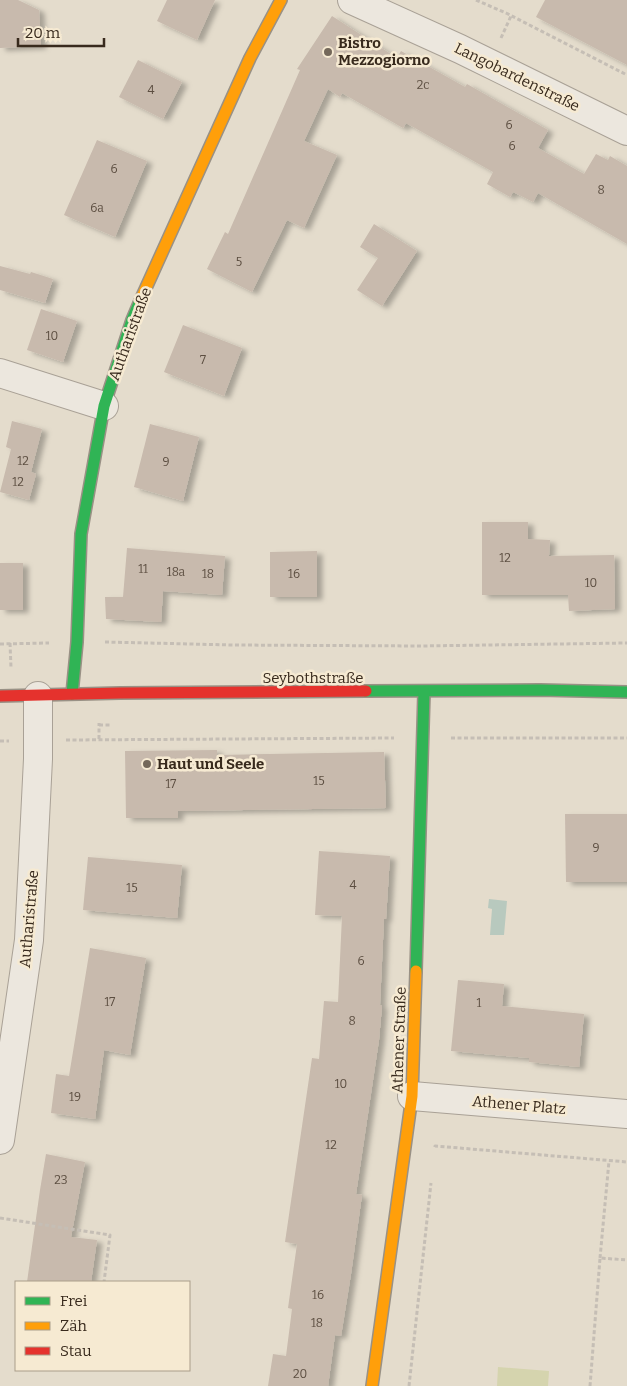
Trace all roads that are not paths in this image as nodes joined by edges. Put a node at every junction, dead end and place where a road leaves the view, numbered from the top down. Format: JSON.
{"nodes":[{"id":1,"x":281,"y":0,"type":"edge"},
{"id":2,"x":352,"y":0,"type":"edge"},
{"id":3,"x":627,"y":131,"type":"edge"},
{"id":4,"x":0,"y":373,"type":"edge"},
{"id":5,"x":104,"y":406,"type":"junction"},
{"id":6,"x":424,"y":692,"type":"junction"},
{"id":7,"x":627,"y":692,"type":"edge"},
{"id":8,"x":72,"y":694,"type":"junction"},
{"id":9,"x":0,"y":696,"type":"edge"},
{"id":10,"x":38,"y":696,"type":"junction"},
{"id":11,"x":412,"y":1096,"type":"junction"},
{"id":12,"x":627,"y":1114,"type":"edge"},
{"id":13,"x":0,"y":1140,"type":"edge"},
{"id":14,"x":372,"y":1386,"type":"edge"}],
"edges":[{"from":1,"to":5,"type":"street","name":"Autharistraße"},
{"from":2,"to":3,"type":"street","name":"Langobardenstraße"},
{"from":4,"to":5,"type":"street"},
{"from":5,"to":8,"type":"street","name":"Autharistraße"},
{"from":6,"to":7,"type":"street","name":"Seybothstraße"},
{"from":6,"to":8,"type":"street","name":"Seybothstraße"},
{"from":6,"to":11,"type":"street","name":"Athener Straße"},
{"from":8,"to":10,"type":"street","name":"Seybothstraße"},
{"from":9,"to":10,"type":"street","name":"Seybothstraße"},
{"from":10,"to":13,"type":"street","name":"Autharistraße"},
{"from":11,"to":12,"type":"street","name":"Athener Platz"},
{"from":11,"to":14,"type":"street","name":"Athener Straße"}]}
